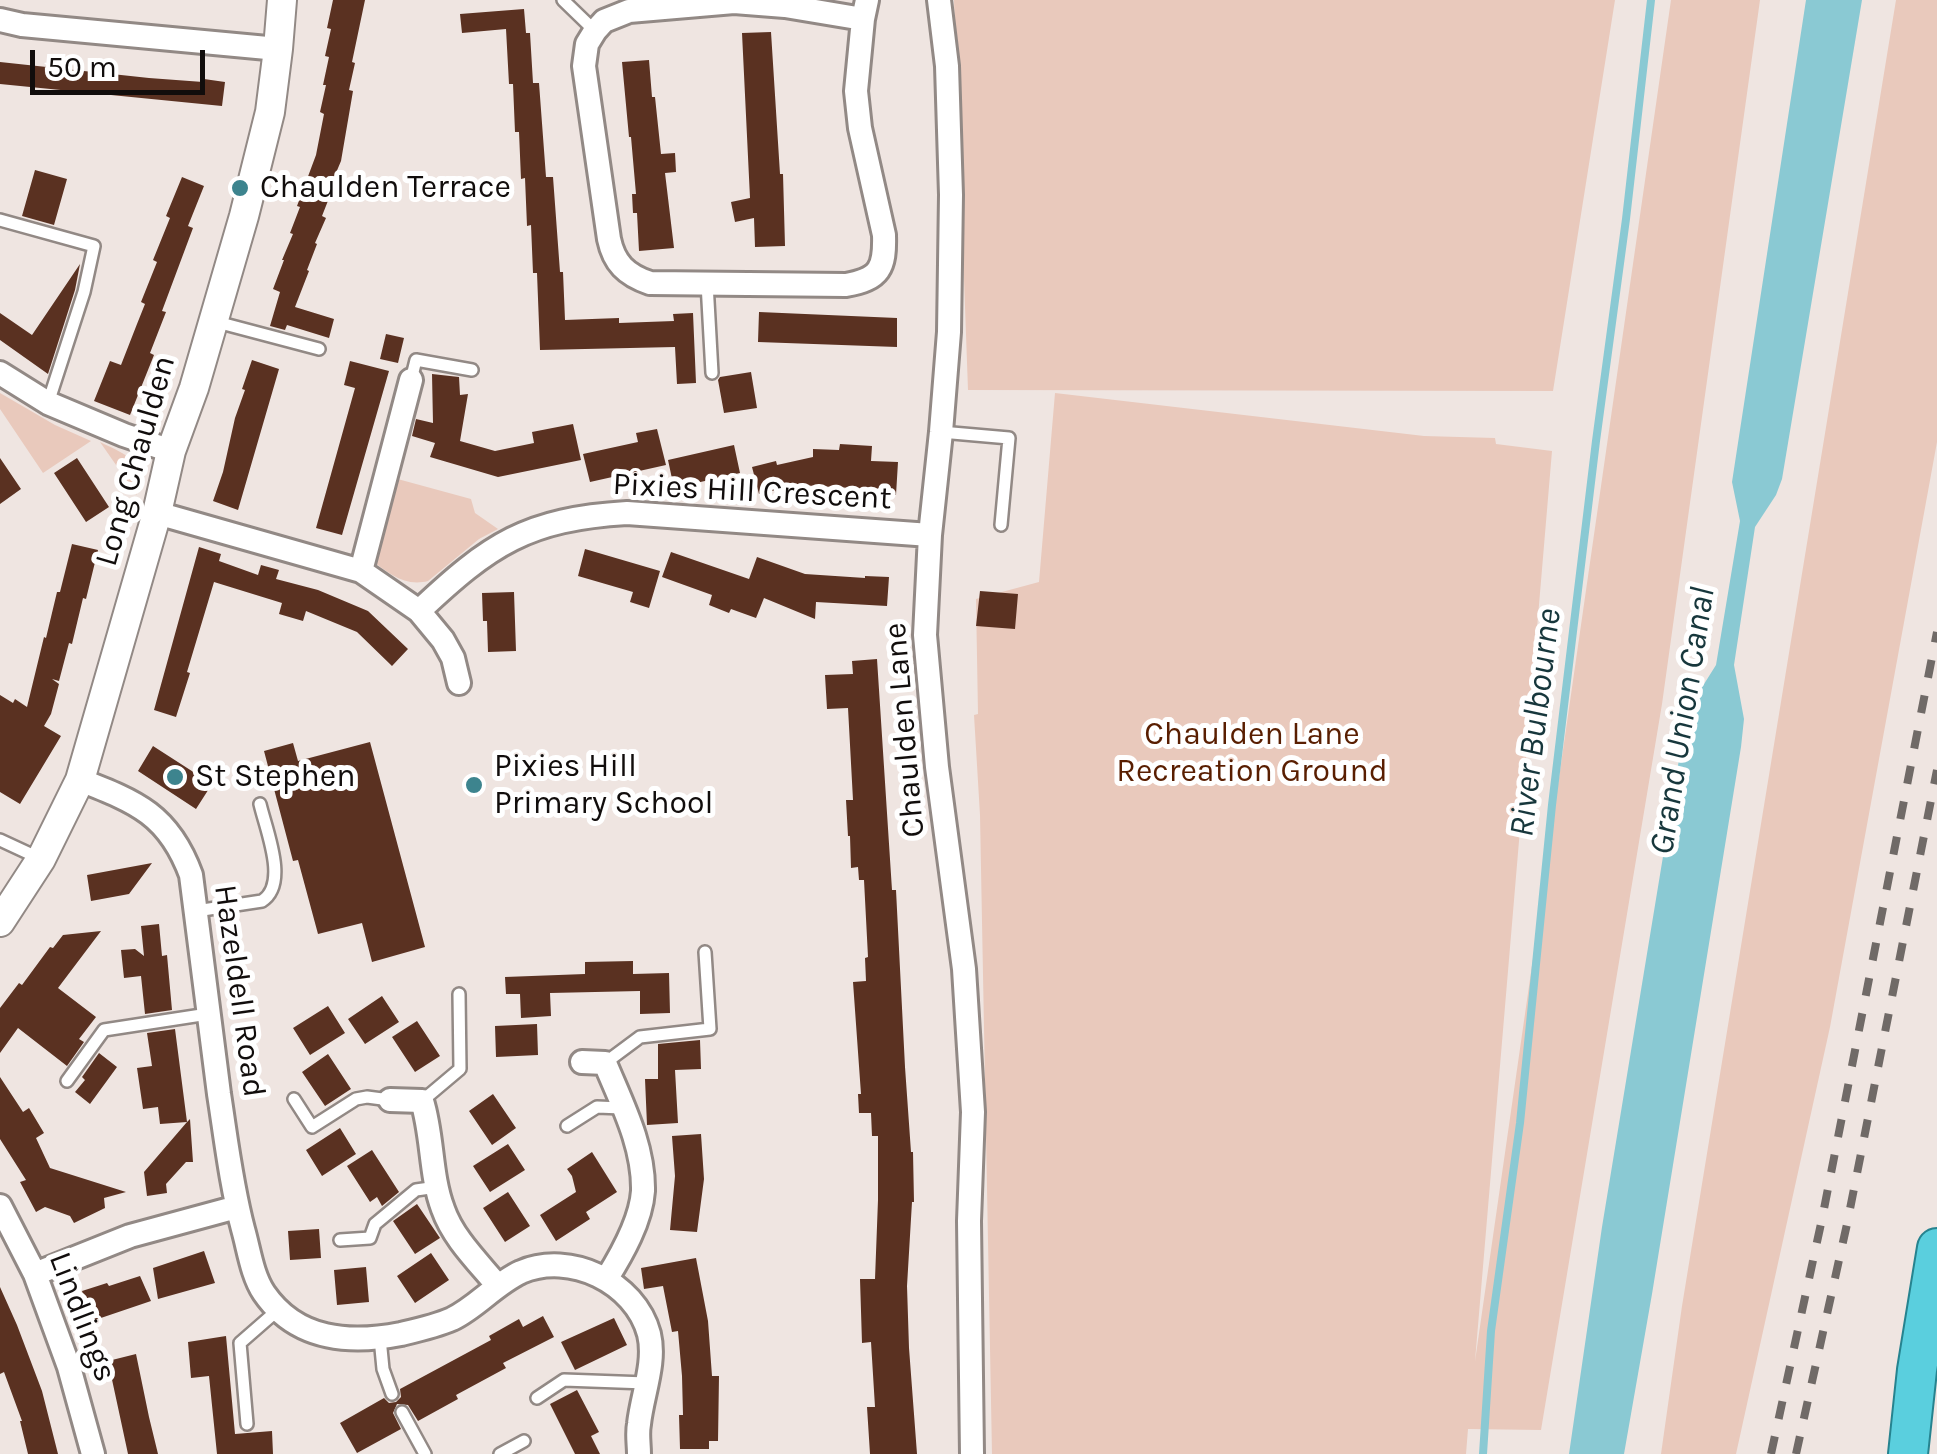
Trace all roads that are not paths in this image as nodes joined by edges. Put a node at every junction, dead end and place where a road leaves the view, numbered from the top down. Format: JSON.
{"nodes":[{"id":1,"x":282,"y":0,"type":"edge"},
{"id":2,"x":563,"y":0,"type":"edge"},
{"id":3,"x":939,"y":0,"type":"edge"},
{"id":4,"x":733,"y":1,"type":"edge"},
{"id":5,"x":865,"y":10,"type":"edge"},
{"id":6,"x":0,"y":20,"type":"edge"},
{"id":7,"x":595,"y":31,"type":"junction"},
{"id":8,"x":278,"y":49,"type":"junction"},
{"id":9,"x":0,"y":220,"type":"edge"},
{"id":10,"x":706,"y":283,"type":"junction"},
{"id":11,"x":213,"y":321,"type":"junction"},
{"id":12,"x":319,"y":349,"type":"dead end"},
{"id":13,"x":472,"y":370,"type":"dead end"},
{"id":14,"x":0,"y":373,"type":"edge"},
{"id":15,"x":712,"y":373,"type":"dead end"},
{"id":16,"x":410,"y":380,"type":"joint"},
{"id":17,"x":48,"y":403,"type":"junction"},
{"id":18,"x":941,"y":432,"type":"junction"},
{"id":19,"x":171,"y":452,"type":"junction"},
{"id":20,"x":157,"y":513,"type":"junction"},
{"id":21,"x":1001,"y":525,"type":"dead end"},
{"id":22,"x":930,"y":535,"type":"junction"},
{"id":23,"x":360,"y":571,"type":"junction"},
{"id":24,"x":419,"y":610,"type":"junction"},
{"id":25,"x":460,"y":683,"type":"dead end"},
{"id":26,"x":80,"y":780,"type":"junction"},
{"id":27,"x":260,"y":804,"type":"dead end"},
{"id":28,"x":0,"y":840,"type":"edge"},
{"id":29,"x":42,"y":859,"type":"junction"},
{"id":30,"x":196,"y":911,"type":"junction"},
{"id":31,"x":0,"y":922,"type":"edge"},
{"id":32,"x":705,"y":952,"type":"dead end"},
{"id":33,"x":459,"y":994,"type":"dead end"},
{"id":34,"x":208,"y":1014,"type":"junction"},
{"id":35,"x":594,"y":1063,"type":"joint"},
{"id":36,"x":67,"y":1081,"type":"dead end"},
{"id":37,"x":294,"y":1099,"type":"dead end"},
{"id":38,"x":390,"y":1100,"type":"joint"},
{"id":39,"x":422,"y":1102,"type":"junction"},
{"id":40,"x":624,"y":1109,"type":"junction"},
{"id":41,"x":567,"y":1126,"type":"dead end"},
{"id":42,"x":437,"y":1187,"type":"junction"},
{"id":43,"x":0,"y":1206,"type":"edge"},
{"id":44,"x":237,"y":1206,"type":"junction"},
{"id":45,"x":340,"y":1240,"type":"dead end"},
{"id":46,"x":1937,"y":1248,"type":"edge"},
{"id":47,"x":35,"y":1274,"type":"junction"},
{"id":48,"x":607,"y":1278,"type":"junction"},
{"id":49,"x":497,"y":1285,"type":"junction"},
{"id":50,"x":278,"y":1309,"type":"junction"},
{"id":51,"x":380,"y":1338,"type":"junction"},
{"id":52,"x":646,"y":1383,"type":"junction"},
{"id":53,"x":392,"y":1394,"type":"dead end"},
{"id":54,"x":537,"y":1398,"type":"dead end"},
{"id":55,"x":402,"y":1412,"type":"dead end"},
{"id":56,"x":247,"y":1424,"type":"dead end"},
{"id":57,"x":524,"y":1441,"type":"dead end"},
{"id":58,"x":93,"y":1454,"type":"edge"},
{"id":59,"x":425,"y":1454,"type":"edge"},
{"id":60,"x":500,"y":1454,"type":"edge"},
{"id":61,"x":639,"y":1454,"type":"edge"},
{"id":62,"x":972,"y":1454,"type":"edge"},
{"id":63,"x":1908,"y":1454,"type":"edge"}],
"edges":[{"from":1,"to":8,"type":"street","name":"Long Chaulden"},
{"from":2,"to":7,"type":"lane"},
{"from":3,"to":18,"type":"street","name":"Chaulden Lane"},
{"from":4,"to":5,"type":"street"},
{"from":4,"to":7,"type":"street"},
{"from":5,"to":10,"type":"street"},
{"from":6,"to":8,"type":"street"},
{"from":7,"to":10,"type":"street"},
{"from":8,"to":11,"type":"street","name":"Long Chaulden"},
{"from":9,"to":17,"type":"lane"},
{"from":10,"to":15,"type":"lane"},
{"from":11,"to":12,"type":"lane"},
{"from":11,"to":19,"type":"street","name":"Long Chaulden"},
{"from":13,"to":16,"type":"lane"},
{"from":14,"to":17,"type":"street"},
{"from":16,"to":23,"type":"street"},
{"from":17,"to":19,"type":"street"},
{"from":18,"to":21,"type":"lane"},
{"from":18,"to":22,"type":"street","name":"Chaulden Lane"},
{"from":19,"to":20,"type":"street","name":"Long Chaulden"},
{"from":20,"to":23,"type":"street"},
{"from":20,"to":26,"type":"street","name":"Long Chaulden"},
{"from":22,"to":24,"type":"street","name":"Pixies Hill Crescent"},
{"from":22,"to":62,"type":"street","name":"Chaulden Lane"},
{"from":23,"to":24,"type":"street"},
{"from":24,"to":25,"type":"street"},
{"from":26,"to":29,"type":"street","name":"Long Chaulden"},
{"from":26,"to":30,"type":"street","name":"Hazeldell Road"},
{"from":27,"to":30,"type":"lane"},
{"from":28,"to":29,"type":"lane"},
{"from":29,"to":31,"type":"street","name":"Long Chaulden"},
{"from":30,"to":34,"type":"street","name":"Hazeldell Road"},
{"from":32,"to":35,"type":"lane"},
{"from":33,"to":39,"type":"lane"},
{"from":34,"to":36,"type":"lane"},
{"from":34,"to":44,"type":"street","name":"Hazeldell Road"},
{"from":35,"to":40,"type":"street"},
{"from":37,"to":38,"type":"lane"},
{"from":38,"to":39,"type":"street"},
{"from":39,"to":42,"type":"street"},
{"from":40,"to":41,"type":"lane"},
{"from":40,"to":48,"type":"street"},
{"from":42,"to":45,"type":"lane"},
{"from":42,"to":49,"type":"street"},
{"from":43,"to":47,"type":"street","name":"Lindlings"},
{"from":44,"to":47,"type":"street"},
{"from":44,"to":50,"type":"street","name":"Hazeldell Road"},
{"from":46,"to":63,"type":"highway"},
{"from":47,"to":58,"type":"street","name":"Lindlings"},
{"from":48,"to":49,"type":"street"},
{"from":48,"to":52,"type":"street"},
{"from":49,"to":51,"type":"street"},
{"from":50,"to":51,"type":"street"},
{"from":50,"to":56,"type":"lane"},
{"from":51,"to":53,"type":"lane"},
{"from":52,"to":54,"type":"lane"},
{"from":52,"to":61,"type":"street"},
{"from":55,"to":59,"type":"lane"},
{"from":57,"to":60,"type":"lane"}]}
